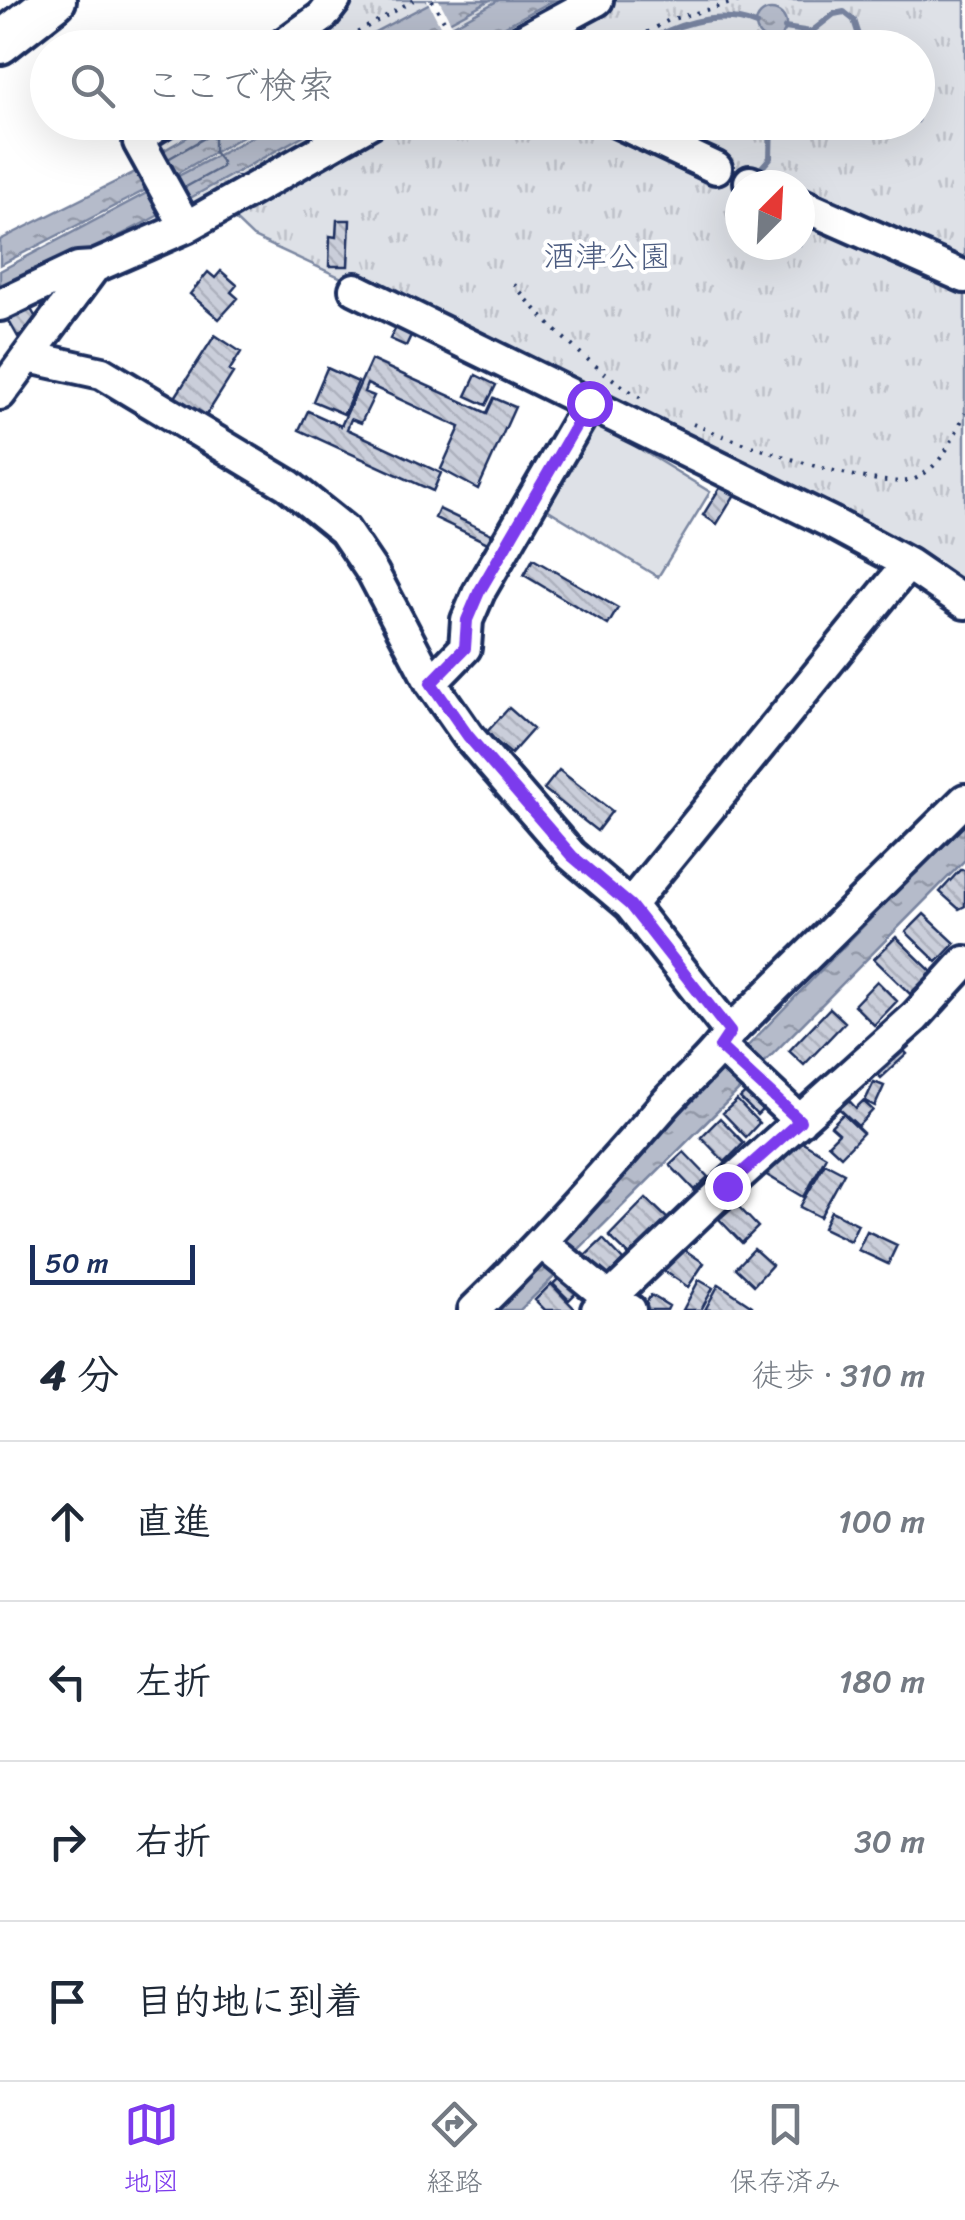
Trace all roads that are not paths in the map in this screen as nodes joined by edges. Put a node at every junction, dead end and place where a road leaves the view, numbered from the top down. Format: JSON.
{"nodes":[{"id":1,"x":55,"y":0,"type":"edge"},
{"id":2,"x":335,"y":0,"type":"edge"},
{"id":3,"x":597,"y":0,"type":"edge"},
{"id":4,"x":304,"y":30,"type":"edge"},
{"id":5,"x":541,"y":30,"type":"edge"},
{"id":6,"x":0,"y":44,"type":"edge"},
{"id":7,"x":141,"y":140,"type":"edge"},
{"id":8,"x":336,"y":140,"type":"edge"},
{"id":9,"x":656,"y":140,"type":"edge"},
{"id":10,"x":716,"y":168,"type":"dead end"},
{"id":11,"x":815,"y":211,"type":"edge"},
{"id":12,"x":182,"y":220,"type":"junction"},
{"id":13,"x":94,"y":266,"type":"junction"},
{"id":14,"x":965,"y":278,"type":"edge"},
{"id":15,"x":355,"y":289,"type":"dead end"},
{"id":16,"x":0,"y":305,"type":"edge"},
{"id":17,"x":30,"y":357,"type":"junction"},
{"id":18,"x":0,"y":394,"type":"edge"},
{"id":19,"x":589,"y":403,"type":"junction"},
{"id":20,"x":908,"y":564,"type":"junction"},
{"id":21,"x":965,"y":602,"type":"edge"},
{"id":22,"x":431,"y":683,"type":"junction"},
{"id":23,"x":965,"y":800,"type":"edge"},
{"id":24,"x":630,"y":905,"type":"junction"},
{"id":25,"x":965,"y":962,"type":"edge"},
{"id":26,"x":729,"y":1046,"type":"junction"},
{"id":27,"x":800,"y":1121,"type":"junction"},
{"id":28,"x":542,"y":1244,"type":"junction"},
{"id":29,"x":611,"y":1305,"type":"edge"},
{"id":30,"x":474,"y":1310,"type":"edge"}],
"edges":[{"from":1,"to":6,"type":"main road"},
{"from":2,"to":4,"type":"street"},
{"from":3,"to":5,"type":"street"},
{"from":7,"to":12,"type":"street"},
{"from":8,"to":12,"type":"street"},
{"from":9,"to":10,"type":"street"},
{"from":11,"to":14,"type":"street"},
{"from":12,"to":13,"type":"street"},
{"from":13,"to":16,"type":"street"},
{"from":13,"to":17,"type":"street"},
{"from":15,"to":19,"type":"street"},
{"from":17,"to":18,"type":"street"},
{"from":17,"to":22,"type":"street"},
{"from":19,"to":20,"type":"street"},
{"from":19,"to":22,"type":"street"},
{"from":20,"to":21,"type":"street"},
{"from":20,"to":24,"type":"street"},
{"from":22,"to":24,"type":"street"},
{"from":23,"to":26,"type":"street"},
{"from":24,"to":26,"type":"street"},
{"from":25,"to":27,"type":"street"},
{"from":26,"to":27,"type":"street"},
{"from":26,"to":28,"type":"street"},
{"from":27,"to":29,"type":"street"},
{"from":28,"to":29,"type":"street"},
{"from":28,"to":30,"type":"street"}]}
